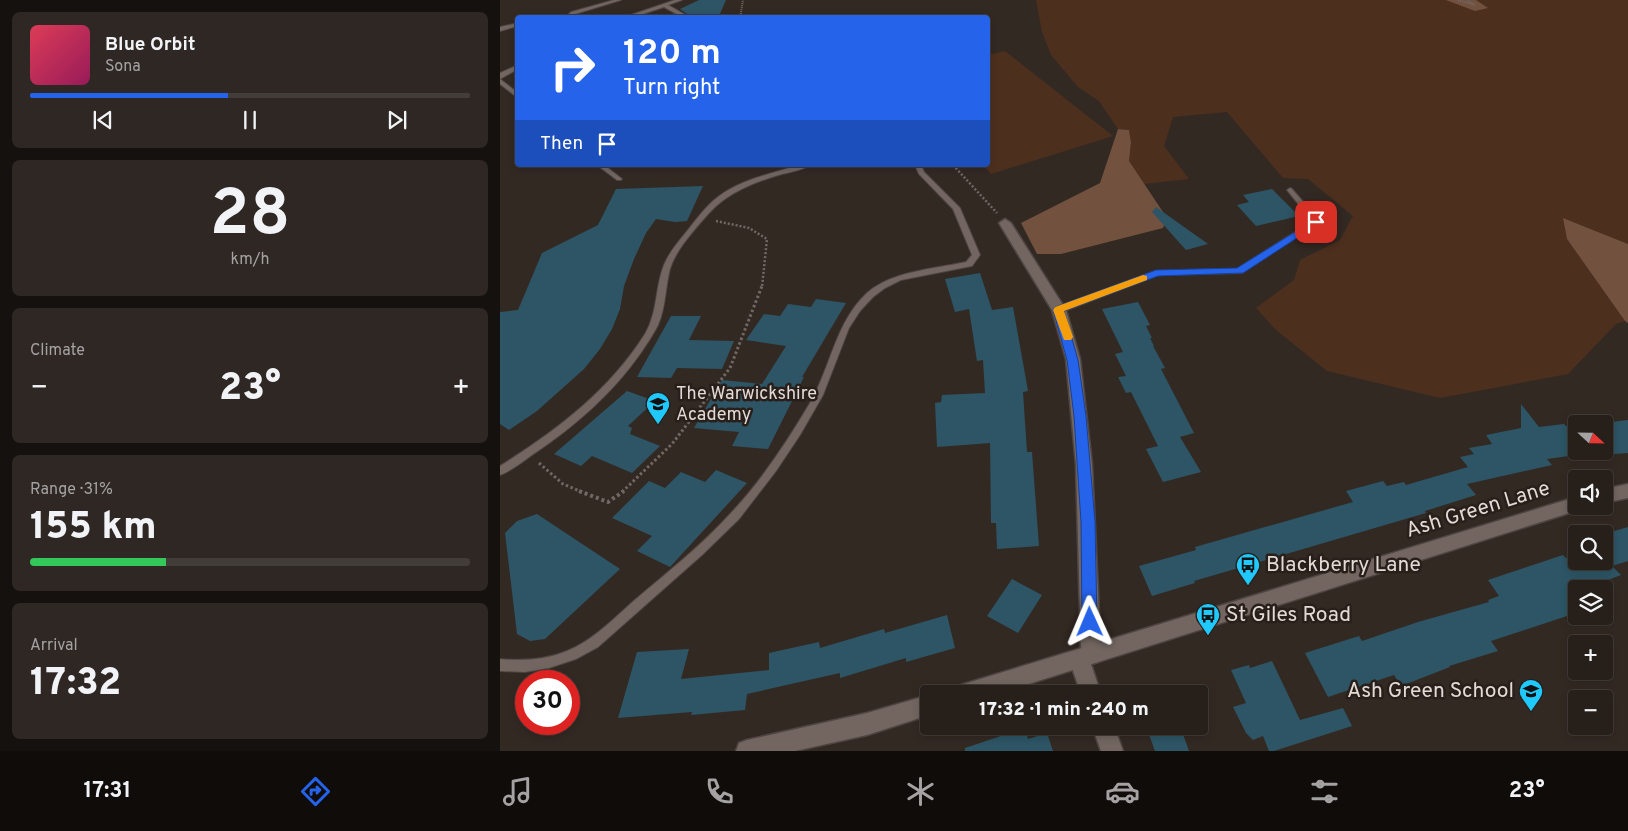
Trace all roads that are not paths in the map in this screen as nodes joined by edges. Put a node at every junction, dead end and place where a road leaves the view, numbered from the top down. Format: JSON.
{"nodes":[{"id":1,"x":618,"y":0,"type":"edge"},
{"id":2,"x":680,"y":0,"type":"edge"},
{"id":3,"x":664,"y":5,"type":"junction"},
{"id":4,"x":574,"y":15,"type":"edge"},
{"id":5,"x":633,"y":15,"type":"edge"},
{"id":6,"x":683,"y":15,"type":"edge"},
{"id":7,"x":515,"y":25,"type":"edge"},
{"id":8,"x":500,"y":29,"type":"edge"},
{"id":9,"x":515,"y":68,"type":"edge"},
{"id":10,"x":500,"y":79,"type":"edge"},
{"id":11,"x":515,"y":93,"type":"edge"},
{"id":12,"x":603,"y":167,"type":"edge"},
{"id":13,"x":800,"y":167,"type":"edge"},
{"id":14,"x":919,"y":167,"type":"edge"},
{"id":15,"x":619,"y":179,"type":"dead end"},
{"id":16,"x":1290,"y":190,"type":"dead end"},
{"id":17,"x":1005,"y":223,"type":"road end"},
{"id":18,"x":1059,"y":310,"type":"junction"},
{"id":19,"x":500,"y":470,"type":"edge"},
{"id":20,"x":1628,"y":491,"type":"edge"},
{"id":21,"x":1613,"y":494,"type":"edge"},
{"id":22,"x":1568,"y":506,"type":"edge"},
{"id":23,"x":1085,"y":657,"type":"junction"},
{"id":24,"x":500,"y":665,"type":"edge"},
{"id":25,"x":993,"y":685,"type":"edge"},
{"id":26,"x":1090,"y":685,"type":"edge"},
{"id":27,"x":920,"y":708,"type":"edge"},
{"id":28,"x":1106,"y":735,"type":"edge"},
{"id":29,"x":747,"y":751,"type":"edge"},
{"id":30,"x":1112,"y":751,"type":"edge"}],
"edges":[{"from":1,"to":4,"type":"lane"},
{"from":2,"to":3,"type":"lane"},
{"from":3,"to":5,"type":"lane"},
{"from":3,"to":6,"type":"lane"},
{"from":7,"to":8,"type":"lane"},
{"from":9,"to":10,"type":"lane"},
{"from":10,"to":11,"type":"lane"},
{"from":12,"to":15,"type":"lane"},
{"from":13,"to":19,"type":"lane"},
{"from":14,"to":24,"type":"lane"},
{"from":16,"to":18,"type":"lane"},
{"from":17,"to":18,"type":"street"},
{"from":18,"to":23,"type":"street"},
{"from":20,"to":21,"type":"street"},
{"from":22,"to":23,"type":"street","name":"Ash Green Lane"},
{"from":23,"to":25,"type":"street","name":"Ash Green Lane"},
{"from":23,"to":26,"type":"street"},
{"from":27,"to":29,"type":"street"},
{"from":28,"to":30,"type":"street"}]}
